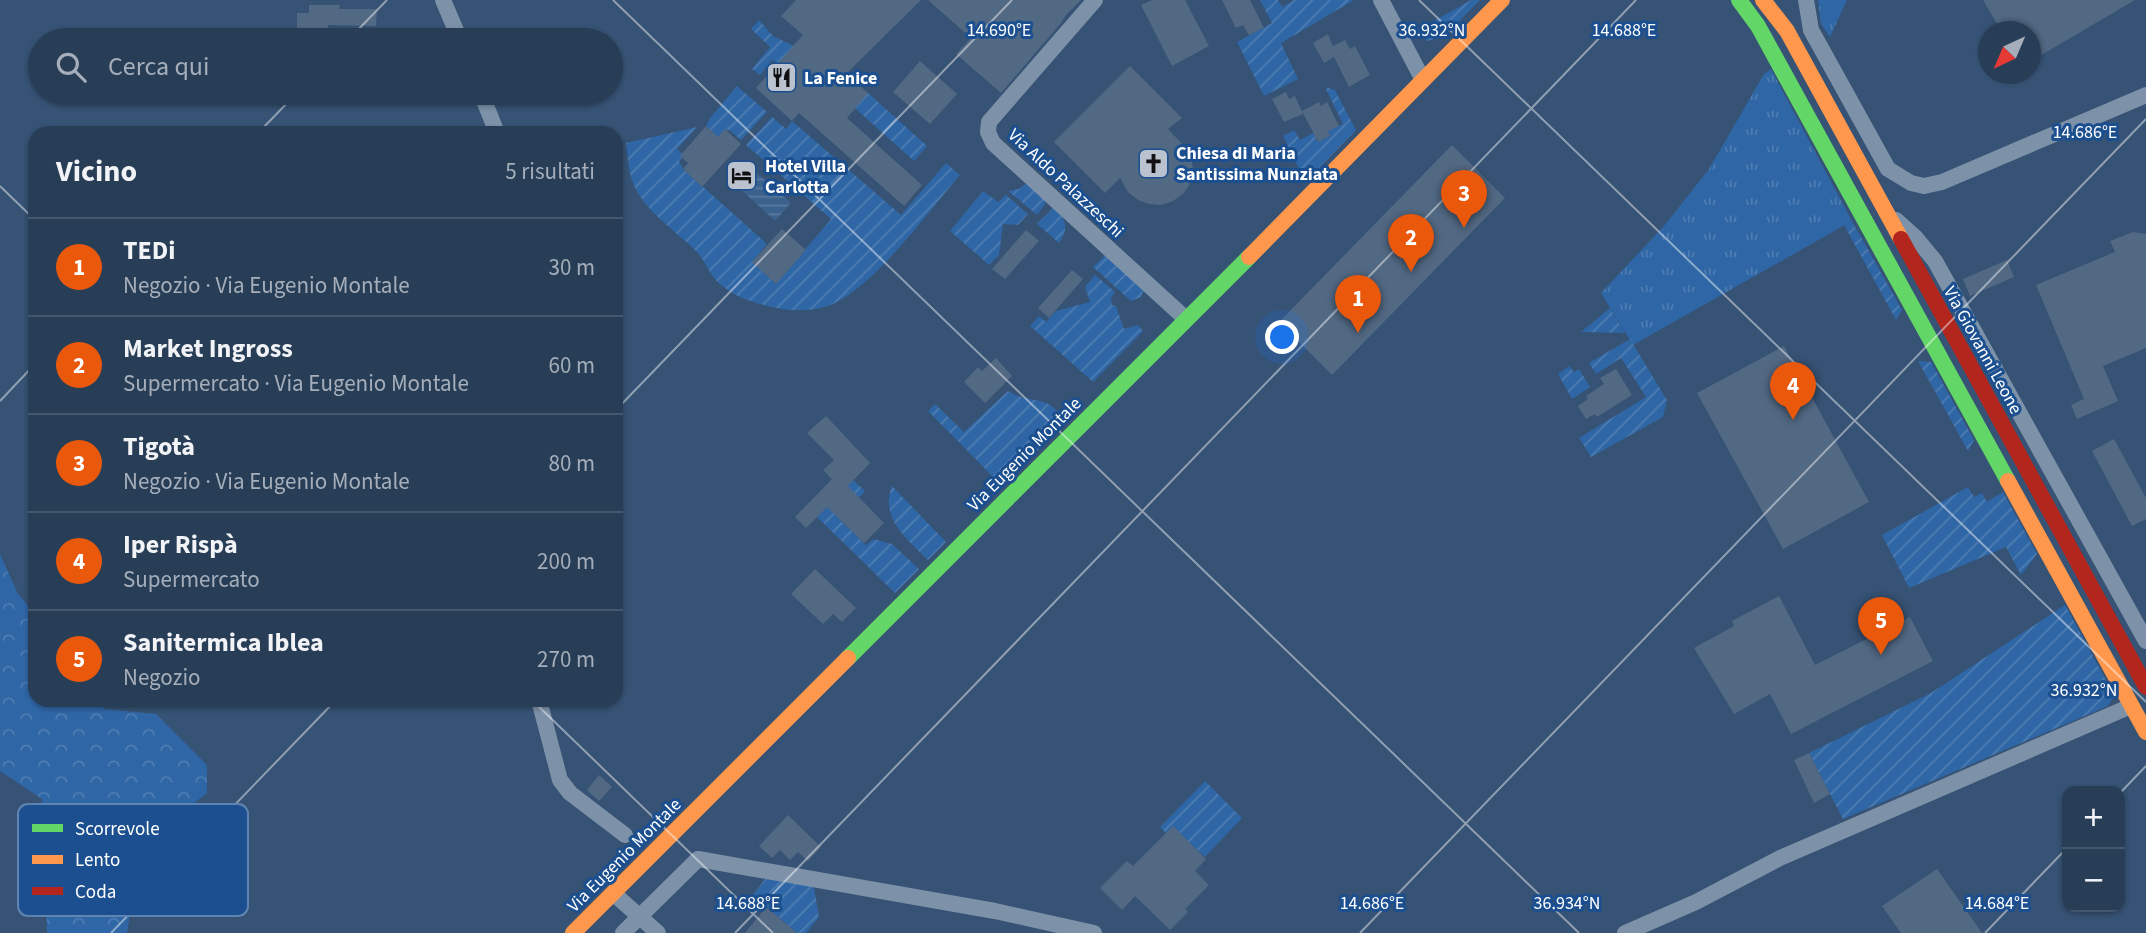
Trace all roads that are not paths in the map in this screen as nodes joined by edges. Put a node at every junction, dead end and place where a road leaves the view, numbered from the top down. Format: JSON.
{"nodes":[{"id":1,"x":443,"y":0,"type":"edge"},
{"id":2,"x":1094,"y":0,"type":"edge"},
{"id":3,"x":1381,"y":0,"type":"edge"},
{"id":4,"x":1502,"y":0,"type":"edge"},
{"id":5,"x":1740,"y":0,"type":"edge"},
{"id":6,"x":1763,"y":0,"type":"edge"},
{"id":7,"x":1776,"y":0,"type":"edge"},
{"id":8,"x":1806,"y":0,"type":"edge"},
{"id":9,"x":455,"y":28,"type":"edge"},
{"id":10,"x":1787,"y":31,"type":"junction"},
{"id":11,"x":1423,"y":80,"type":"junction"},
{"id":12,"x":2146,"y":95,"type":"edge"},
{"id":13,"x":486,"y":105,"type":"edge"},
{"id":14,"x":494,"y":126,"type":"edge"},
{"id":15,"x":1883,"y":208,"type":"junction"},
{"id":16,"x":1186,"y":319,"type":"junction"},
{"id":17,"x":2146,"y":641,"type":"edge"},
{"id":18,"x":2146,"y":687,"type":"edge"},
{"id":19,"x":2131,"y":706,"type":"junction"},
{"id":20,"x":541,"y":707,"type":"edge"},
{"id":21,"x":2146,"y":732,"type":"edge"},
{"id":22,"x":625,"y":835,"type":"dead end"},
{"id":23,"x":613,"y":893,"type":"junction"},
{"id":24,"x":638,"y":918,"type":"junction"},
{"id":25,"x":573,"y":933,"type":"edge"},
{"id":26,"x":623,"y":933,"type":"edge"},
{"id":27,"x":658,"y":933,"type":"edge"},
{"id":28,"x":1094,"y":933,"type":"edge"},
{"id":29,"x":1625,"y":933,"type":"edge"}],
"edges":[{"from":1,"to":9,"type":"street"},
{"from":2,"to":16,"type":"street","name":"Via Aldo Palazzeschi"},
{"from":3,"to":11,"type":"street"},
{"from":4,"to":11,"type":"main road","name":"Via Eugenio Montale"},
{"from":5,"to":19,"type":"main road"},
{"from":6,"to":10,"type":"main road"},
{"from":7,"to":10,"type":"main road"},
{"from":8,"to":12,"type":"street"},
{"from":10,"to":15,"type":"main road","name":"Via Giovanni Leone"},
{"from":11,"to":16,"type":"main road","name":"Via Eugenio Montale"},
{"from":13,"to":14,"type":"street"},
{"from":15,"to":17,"type":"street"},
{"from":15,"to":18,"type":"main road","name":"Via Giovanni Leone"},
{"from":16,"to":23,"type":"main road","name":"Via Eugenio Montale"},
{"from":19,"to":21,"type":"main road"},
{"from":19,"to":29,"type":"street"},
{"from":20,"to":22,"type":"street"},
{"from":23,"to":24,"type":"street"},
{"from":23,"to":25,"type":"main road","name":"Via Eugenio Montale"},
{"from":24,"to":26,"type":"street"},
{"from":24,"to":27,"type":"street"},
{"from":24,"to":28,"type":"street"}]}
